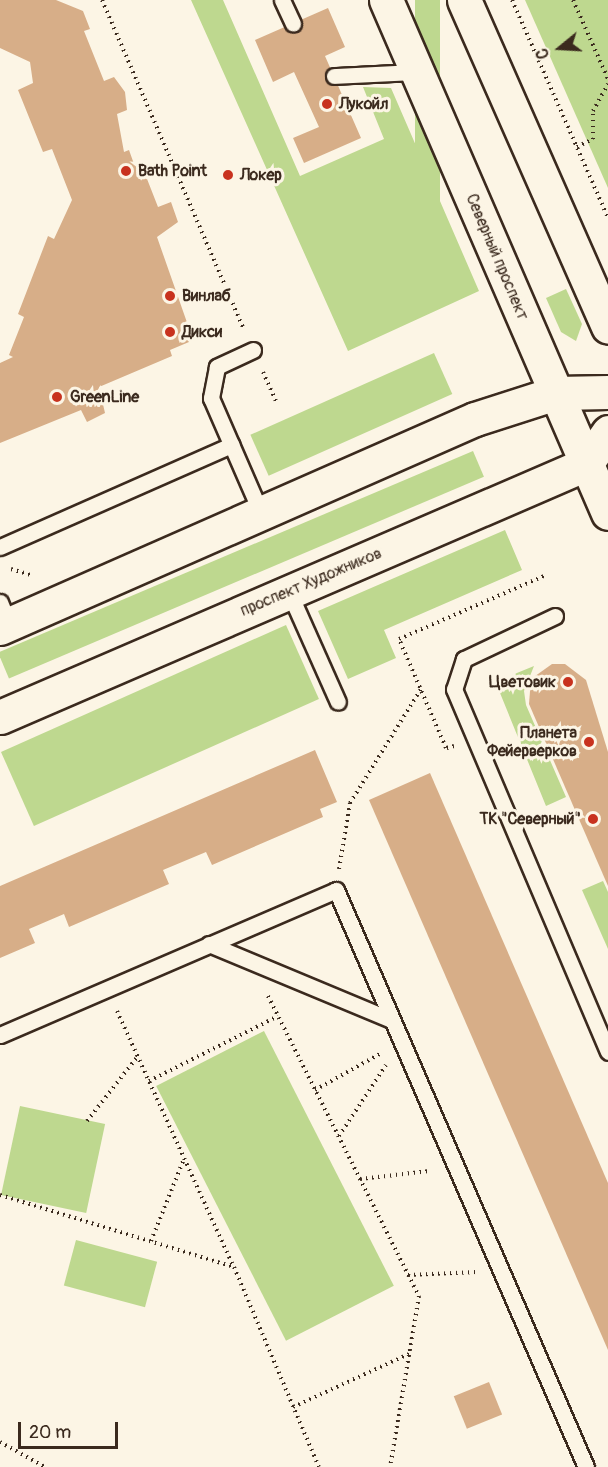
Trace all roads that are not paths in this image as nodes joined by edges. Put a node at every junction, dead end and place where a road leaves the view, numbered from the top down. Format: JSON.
{"nodes":[{"id":1,"x":282,"y":0,"type":"edge"},
{"id":2,"x":386,"y":0,"type":"edge"},
{"id":3,"x":464,"y":0,"type":"edge"},
{"id":4,"x":293,"y":24,"type":"dead end"},
{"id":5,"x":417,"y":72,"type":"junction"},
{"id":6,"x":334,"y":76,"type":"dead end"},
{"id":7,"x":608,"y":327,"type":"edge"},
{"id":8,"x":253,"y":350,"type":"road end"},
{"id":9,"x":608,"y":392,"type":"edge"},
{"id":10,"x":556,"y":393,"type":"junction"},
{"id":11,"x":608,"y":432,"type":"edge"},
{"id":12,"x":231,"y":445,"type":"junction"},
{"id":13,"x":586,"y":464,"type":"junction"},
{"id":14,"x":261,"y":513,"type":"junction"},
{"id":15,"x":608,"y":513,"type":"edge"},
{"id":16,"x":0,"y":547,"type":"edge"},
{"id":17,"x":289,"y":592,"type":"junction"},
{"id":18,"x":555,"y":616,"type":"dead end"},
{"id":19,"x":3,"y":618,"type":"edge"},
{"id":20,"x":338,"y":702,"type":"dead end"},
{"id":21,"x":0,"y":717,"type":"edge"},
{"id":22,"x":209,"y":944,"type":"junction"},
{"id":23,"x":392,"y":1020,"type":"junction"},
{"id":24,"x":0,"y":1035,"type":"edge"},
{"id":25,"x":608,"y":1052,"type":"edge"},
{"id":26,"x":586,"y":1467,"type":"edge"}],
"edges":[{"from":1,"to":4,"type":"lane"},
{"from":2,"to":5,"type":"street","name":"Северный проспект"},
{"from":3,"to":7,"type":"street"},
{"from":5,"to":6,"type":"lane"},
{"from":5,"to":10,"type":"street","name":"Северный проспект"},
{"from":8,"to":12,"type":"lane"},
{"from":9,"to":10,"type":"street"},
{"from":10,"to":13,"type":"street","name":"Северный проспект"},
{"from":10,"to":14,"type":"street"},
{"from":11,"to":13,"type":"street"},
{"from":12,"to":14,"type":"lane"},
{"from":12,"to":16,"type":"lane"},
{"from":13,"to":15,"type":"street","name":"Северный проспект"},
{"from":13,"to":17,"type":"street","name":"проспект Художников"},
{"from":14,"to":19,"type":"street"},
{"from":17,"to":20,"type":"lane"},
{"from":17,"to":21,"type":"street","name":"проспект Художников"},
{"from":18,"to":25,"type":"lane"},
{"from":22,"to":23,"type":"lane"},
{"from":22,"to":23,"type":"lane"},
{"from":22,"to":24,"type":"lane"},
{"from":23,"to":26,"type":"lane"}]}
